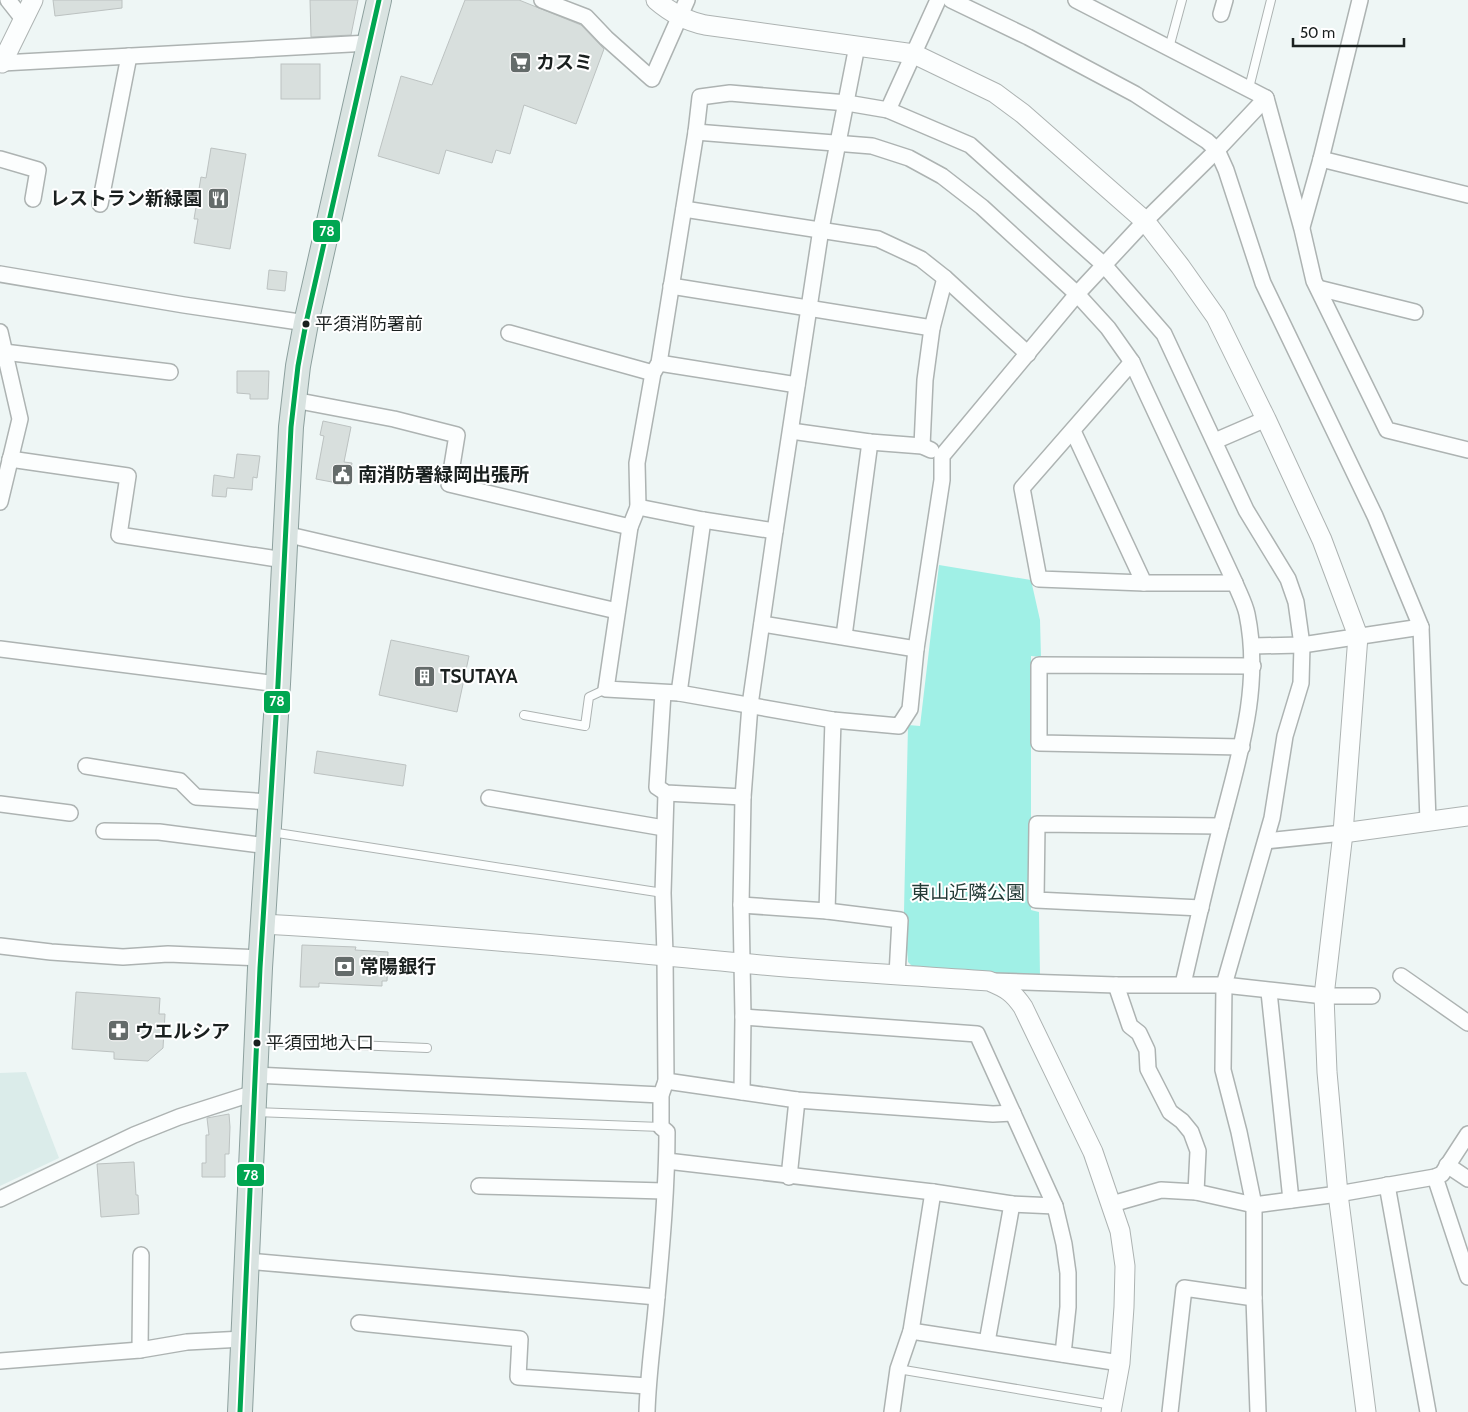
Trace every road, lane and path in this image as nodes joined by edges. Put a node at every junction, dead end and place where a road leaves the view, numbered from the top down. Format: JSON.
{"nodes":[{"id":1,"x":8,"y":0,"type":"edge"},
{"id":2,"x":33,"y":0,"type":"edge"},
{"id":3,"x":379,"y":0,"type":"edge"},
{"id":4,"x":542,"y":0,"type":"edge"},
{"id":5,"x":656,"y":0,"type":"edge"},
{"id":6,"x":938,"y":0,"type":"edge"},
{"id":7,"x":951,"y":0,"type":"edge"},
{"id":8,"x":1076,"y":0,"type":"edge"},
{"id":9,"x":1182,"y":0,"type":"edge"},
{"id":10,"x":1271,"y":0,"type":"edge"},
{"id":11,"x":1360,"y":0,"type":"edge"},
{"id":12,"x":1103,"y":6,"type":"edge"},
{"id":13,"x":683,"y":8,"type":"edge"},
{"id":14,"x":23,"y":19,"type":"junction"},
{"id":15,"x":369,"y":43,"type":"junction"},
{"id":16,"x":857,"y":46,"type":"junction"},
{"id":17,"x":1169,"y":48,"type":"junction"},
{"id":18,"x":914,"y":54,"type":"junction"},
{"id":19,"x":129,"y":56,"type":"junction"},
{"id":20,"x":1,"y":65,"type":"edge"},
{"id":21,"x":1249,"y":88,"type":"junction"},
{"id":22,"x":1266,"y":98,"type":"junction"},
{"id":23,"x":847,"y":104,"type":"junction"},
{"id":24,"x":888,"y":110,"type":"junction"},
{"id":25,"x":696,"y":132,"type":"junction"},
{"id":26,"x":838,"y":144,"type":"junction"},
{"id":27,"x":1217,"y":150,"type":"junction"},
{"id":28,"x":0,"y":159,"type":"edge"},
{"id":29,"x":1321,"y":159,"type":"junction"},
{"id":30,"x":1468,"y":195,"type":"edge"},
{"id":31,"x":34,"y":199,"type":"dead end"},
{"id":32,"x":100,"y":204,"type":"dead end"},
{"id":33,"x":684,"y":209,"type":"junction"},
{"id":34,"x":1145,"y":221,"type":"junction"},
{"id":35,"x":821,"y":229,"type":"junction"},
{"id":36,"x":1302,"y":229,"type":"junction"},
{"id":37,"x":1104,"y":265,"type":"junction"},
{"id":38,"x":0,"y":274,"type":"edge"},
{"id":39,"x":945,"y":278,"type":"junction"},
{"id":40,"x":671,"y":286,"type":"junction"},
{"id":41,"x":1318,"y":288,"type":"junction"},
{"id":42,"x":1078,"y":294,"type":"junction"},
{"id":43,"x":809,"y":307,"type":"junction"},
{"id":44,"x":1415,"y":312,"type":"dead end"},
{"id":45,"x":306,"y":323,"type":"junction"},
{"id":46,"x":932,"y":328,"type":"junction"},
{"id":47,"x":0,"y":332,"type":"edge"},
{"id":48,"x":509,"y":332,"type":"dead end"},
{"id":49,"x":4,"y":352,"type":"junction"},
{"id":50,"x":1028,"y":354,"type":"junction"},
{"id":51,"x":1132,"y":362,"type":"junction"},
{"id":52,"x":656,"y":368,"type":"junction"},
{"id":53,"x":170,"y":372,"type":"dead end"},
{"id":54,"x":797,"y":385,"type":"junction"},
{"id":55,"x":294,"y":400,"type":"junction"},
{"id":56,"x":1266,"y":419,"type":"junction"},
{"id":57,"x":791,"y":431,"type":"junction"},
{"id":58,"x":1073,"y":431,"type":"junction"},
{"id":59,"x":1215,"y":441,"type":"junction"},
{"id":60,"x":870,"y":442,"type":"junction"},
{"id":61,"x":922,"y":446,"type":"junction"},
{"id":62,"x":1468,"y":450,"type":"edge"},
{"id":63,"x":942,"y":456,"type":"junction"},
{"id":64,"x":10,"y":459,"type":"junction"},
{"id":65,"x":0,"y":501,"type":"edge"},
{"id":66,"x":638,"y":507,"type":"junction"},
{"id":67,"x":703,"y":520,"type":"junction"},
{"id":68,"x":630,"y":527,"type":"junction"},
{"id":69,"x":775,"y":531,"type":"junction"},
{"id":70,"x":285,"y":534,"type":"junction"},
{"id":71,"x":284,"y":560,"type":"junction"},
{"id":72,"x":1144,"y":582,"type":"junction"},
{"id":73,"x":1235,"y":582,"type":"junction"},
{"id":74,"x":617,"y":611,"type":"junction"},
{"id":75,"x":762,"y":624,"type":"junction"},
{"id":76,"x":1421,"y":627,"type":"junction"},
{"id":77,"x":844,"y":636,"type":"junction"},
{"id":78,"x":1358,"y":636,"type":"junction"},
{"id":79,"x":1302,"y":645,"type":"junction"},
{"id":80,"x":1252,"y":646,"type":"junction"},
{"id":81,"x":0,"y":649,"type":"edge"},
{"id":82,"x":916,"y":649,"type":"junction"},
{"id":83,"x":1253,"y":666,"type":"junction"},
{"id":84,"x":278,"y":684,"type":"junction"},
{"id":85,"x":606,"y":689,"type":"junction"},
{"id":86,"x":663,"y":693,"type":"junction"},
{"id":87,"x":680,"y":693,"type":"junction"},
{"id":88,"x":750,"y":705,"type":"junction"},
{"id":89,"x":524,"y":715,"type":"dead end"},
{"id":90,"x":833,"y":720,"type":"junction"},
{"id":91,"x":1242,"y":746,"type":"junction"},
{"id":92,"x":86,"y":766,"type":"dead end"},
{"id":93,"x":666,"y":793,"type":"junction"},
{"id":94,"x":742,"y":797,"type":"junction"},
{"id":95,"x":488,"y":798,"type":"dead end"},
{"id":96,"x":270,"y":802,"type":"junction"},
{"id":97,"x":0,"y":804,"type":"edge"},
{"id":98,"x":70,"y":813,"type":"dead end"},
{"id":99,"x":1468,"y":816,"type":"edge"},
{"id":100,"x":1428,"y":822,"type":"junction"},
{"id":101,"x":1220,"y":826,"type":"junction"},
{"id":102,"x":664,"y":828,"type":"junction"},
{"id":103,"x":104,"y":831,"type":"dead end"},
{"id":104,"x":1343,"y":833,"type":"junction"},
{"id":105,"x":268,"y":839,"type":"junction"},
{"id":106,"x":1266,"y":841,"type":"junction"},
{"id":107,"x":663,"y":893,"type":"junction"},
{"id":108,"x":741,"y":905,"type":"junction"},
{"id":109,"x":1200,"y":908,"type":"junction"},
{"id":110,"x":828,"y":911,"type":"junction"},
{"id":111,"x":262,"y":924,"type":"junction"},
{"id":112,"x":0,"y":946,"type":"edge"},
{"id":113,"x":666,"y":955,"type":"junction"},
{"id":114,"x":260,"y":958,"type":"junction"},
{"id":115,"x":742,"y":964,"type":"junction"},
{"id":116,"x":897,"y":975,"type":"junction"},
{"id":117,"x":1401,"y":976,"type":"dead end"},
{"id":118,"x":989,"y":981,"type":"junction"},
{"id":119,"x":1183,"y":984,"type":"junction"},
{"id":120,"x":1116,"y":985,"type":"junction"},
{"id":121,"x":1224,"y":986,"type":"junction"},
{"id":122,"x":1269,"y":992,"type":"junction"},
{"id":123,"x":1324,"y":996,"type":"junction"},
{"id":124,"x":1372,"y":996,"type":"dead end"},
{"id":125,"x":743,"y":1016,"type":"junction"},
{"id":126,"x":1468,"y":1023,"type":"edge"},
{"id":127,"x":256,"y":1041,"type":"junction"},
{"id":128,"x":427,"y":1048,"type":"dead end"},
{"id":129,"x":664,"y":1088,"type":"junction"},
{"id":130,"x":742,"y":1092,"type":"junction"},
{"id":131,"x":254,"y":1094,"type":"junction"},
{"id":132,"x":797,"y":1100,"type":"junction"},
{"id":133,"x":1013,"y":1113,"type":"junction"},
{"id":134,"x":661,"y":1127,"type":"junction"},
{"id":135,"x":1468,"y":1134,"type":"edge"},
{"id":136,"x":667,"y":1162,"type":"junction"},
{"id":137,"x":1447,"y":1166,"type":"junction"},
{"id":138,"x":789,"y":1176,"type":"junction"},
{"id":139,"x":1435,"y":1177,"type":"junction"},
{"id":140,"x":1468,"y":1179,"type":"edge"},
{"id":141,"x":1387,"y":1185,"type":"junction"},
{"id":142,"x":479,"y":1186,"type":"dead end"},
{"id":143,"x":664,"y":1191,"type":"junction"},
{"id":144,"x":933,"y":1192,"type":"junction"},
{"id":145,"x":1196,"y":1192,"type":"junction"},
{"id":146,"x":1338,"y":1194,"type":"junction"},
{"id":147,"x":0,"y":1199,"type":"edge"},
{"id":148,"x":1291,"y":1200,"type":"junction"},
{"id":149,"x":1012,"y":1204,"type":"junction"},
{"id":150,"x":1112,"y":1204,"type":"junction"},
{"id":151,"x":1254,"y":1205,"type":"junction"},
{"id":152,"x":1055,"y":1206,"type":"junction"},
{"id":153,"x":141,"y":1255,"type":"dead end"},
{"id":154,"x":247,"y":1261,"type":"junction"},
{"id":155,"x":1468,"y":1278,"type":"edge"},
{"id":156,"x":657,"y":1297,"type":"junction"},
{"id":157,"x":1254,"y":1298,"type":"junction"},
{"id":158,"x":359,"y":1324,"type":"dead end"},
{"id":159,"x":912,"y":1331,"type":"junction"},
{"id":160,"x":243,"y":1339,"type":"junction"},
{"id":161,"x":987,"y":1342,"type":"junction"},
{"id":162,"x":140,"y":1350,"type":"junction"},
{"id":163,"x":1063,"y":1354,"type":"junction"},
{"id":164,"x":0,"y":1361,"type":"edge"},
{"id":165,"x":1120,"y":1363,"type":"junction"},
{"id":166,"x":898,"y":1369,"type":"junction"},
{"id":167,"x":647,"y":1386,"type":"junction"},
{"id":168,"x":1112,"y":1409,"type":"edge"},
{"id":169,"x":240,"y":1412,"type":"edge"},
{"id":170,"x":647,"y":1412,"type":"edge"},
{"id":171,"x":892,"y":1412,"type":"edge"},
{"id":172,"x":1170,"y":1412,"type":"edge"},
{"id":173,"x":1258,"y":1412,"type":"edge"},
{"id":174,"x":1366,"y":1412,"type":"edge"},
{"id":175,"x":1428,"y":1412,"type":"edge"}],
"edges":[{"from":1,"to":14,"type":"street"},
{"from":2,"to":14,"type":"street"},
{"from":3,"to":15,"type":"main road"},
{"from":4,"to":13,"type":"street"},
{"from":5,"to":13,"type":"street"},
{"from":6,"to":18,"type":"street"},
{"from":7,"to":27,"type":"street"},
{"from":8,"to":12,"type":"street"},
{"from":9,"to":17,"type":"lane"},
{"from":10,"to":21,"type":"lane"},
{"from":11,"to":29,"type":"street"},
{"from":12,"to":17,"type":"street"},
{"from":13,"to":16,"type":"street"},
{"from":14,"to":20,"type":"street"},
{"from":15,"to":19,"type":"street"},
{"from":15,"to":45,"type":"main road"},
{"from":16,"to":18,"type":"street"},
{"from":16,"to":23,"type":"street"},
{"from":17,"to":21,"type":"street"},
{"from":18,"to":24,"type":"street"},
{"from":18,"to":34,"type":"street"},
{"from":19,"to":20,"type":"street"},
{"from":19,"to":32,"type":"street"},
{"from":21,"to":22,"type":"street"},
{"from":22,"to":27,"type":"street"},
{"from":22,"to":36,"type":"street"},
{"from":23,"to":24,"type":"street"},
{"from":23,"to":25,"type":"street"},
{"from":23,"to":26,"type":"street"},
{"from":24,"to":37,"type":"street"},
{"from":25,"to":26,"type":"street"},
{"from":25,"to":33,"type":"street"},
{"from":26,"to":35,"type":"street"},
{"from":26,"to":42,"type":"street"},
{"from":27,"to":34,"type":"street"},
{"from":27,"to":76,"type":"street"},
{"from":28,"to":31,"type":"street"},
{"from":29,"to":30,"type":"street"},
{"from":29,"to":36,"type":"street"},
{"from":33,"to":35,"type":"street"},
{"from":33,"to":40,"type":"street"},
{"from":34,"to":37,"type":"street"},
{"from":34,"to":56,"type":"street"},
{"from":35,"to":39,"type":"street"},
{"from":35,"to":43,"type":"street"},
{"from":36,"to":41,"type":"street"},
{"from":37,"to":42,"type":"street"},
{"from":37,"to":59,"type":"street"},
{"from":38,"to":45,"type":"street"},
{"from":39,"to":46,"type":"street"},
{"from":39,"to":50,"type":"street"},
{"from":40,"to":43,"type":"street"},
{"from":40,"to":52,"type":"street"},
{"from":41,"to":44,"type":"street"},
{"from":41,"to":62,"type":"street"},
{"from":42,"to":50,"type":"street"},
{"from":42,"to":51,"type":"street"},
{"from":43,"to":46,"type":"street"},
{"from":43,"to":54,"type":"street"},
{"from":45,"to":55,"type":"main road"},
{"from":46,"to":61,"type":"street"},
{"from":47,"to":49,"type":"street"},
{"from":48,"to":52,"type":"street"},
{"from":49,"to":53,"type":"street"},
{"from":49,"to":64,"type":"street"},
{"from":50,"to":63,"type":"street"},
{"from":51,"to":58,"type":"street"},
{"from":51,"to":73,"type":"street"},
{"from":52,"to":54,"type":"street"},
{"from":52,"to":66,"type":"street"},
{"from":54,"to":57,"type":"street"},
{"from":55,"to":68,"type":"street"},
{"from":55,"to":70,"type":"main road"},
{"from":56,"to":59,"type":"street"},
{"from":56,"to":78,"type":"street"},
{"from":57,"to":60,"type":"street"},
{"from":57,"to":69,"type":"street"},
{"from":58,"to":72,"type":"street"},
{"from":58,"to":72,"type":"street"},
{"from":59,"to":79,"type":"street"},
{"from":60,"to":61,"type":"street"},
{"from":60,"to":77,"type":"street"},
{"from":61,"to":63,"type":"street"},
{"from":63,"to":82,"type":"street"},
{"from":64,"to":65,"type":"street"},
{"from":64,"to":71,"type":"street"},
{"from":66,"to":67,"type":"street"},
{"from":66,"to":68,"type":"street"},
{"from":67,"to":69,"type":"street"},
{"from":67,"to":87,"type":"street"},
{"from":68,"to":74,"type":"street"},
{"from":69,"to":75,"type":"street"},
{"from":70,"to":71,"type":"main road"},
{"from":70,"to":74,"type":"street"},
{"from":71,"to":84,"type":"main road"},
{"from":72,"to":73,"type":"street"},
{"from":73,"to":80,"type":"street"},
{"from":74,"to":85,"type":"street"},
{"from":75,"to":77,"type":"street"},
{"from":75,"to":88,"type":"street"},
{"from":76,"to":78,"type":"street"},
{"from":76,"to":100,"type":"street"},
{"from":77,"to":82,"type":"street"},
{"from":78,"to":79,"type":"street"},
{"from":78,"to":104,"type":"street"},
{"from":79,"to":80,"type":"street"},
{"from":79,"to":106,"type":"street"},
{"from":80,"to":83,"type":"street"},
{"from":81,"to":84,"type":"street"},
{"from":82,"to":90,"type":"street"},
{"from":83,"to":91,"type":"street"},
{"from":83,"to":91,"type":"street"},
{"from":84,"to":96,"type":"main road"},
{"from":85,"to":86,"type":"street"},
{"from":85,"to":89,"type":"lane"},
{"from":86,"to":87,"type":"street"},
{"from":86,"to":93,"type":"street"},
{"from":87,"to":88,"type":"street"},
{"from":88,"to":90,"type":"street"},
{"from":88,"to":94,"type":"street"},
{"from":90,"to":110,"type":"street"},
{"from":91,"to":101,"type":"street"},
{"from":92,"to":96,"type":"street"},
{"from":93,"to":94,"type":"street"},
{"from":93,"to":102,"type":"street"},
{"from":94,"to":108,"type":"street"},
{"from":95,"to":102,"type":"street"},
{"from":96,"to":105,"type":"main road"},
{"from":97,"to":98,"type":"street"},
{"from":99,"to":100,"type":"street"},
{"from":100,"to":104,"type":"street"},
{"from":101,"to":109,"type":"street"},
{"from":101,"to":109,"type":"street"},
{"from":102,"to":107,"type":"street"},
{"from":103,"to":105,"type":"street"},
{"from":104,"to":106,"type":"street"},
{"from":104,"to":123,"type":"street"},
{"from":105,"to":107,"type":"lane"},
{"from":105,"to":111,"type":"main road"},
{"from":106,"to":121,"type":"street"},
{"from":107,"to":113,"type":"street"},
{"from":108,"to":110,"type":"street"},
{"from":108,"to":115,"type":"street"},
{"from":109,"to":119,"type":"street"},
{"from":110,"to":116,"type":"street"},
{"from":111,"to":113,"type":"street"},
{"from":111,"to":114,"type":"main road"},
{"from":112,"to":114,"type":"street"},
{"from":113,"to":115,"type":"street"},
{"from":113,"to":129,"type":"street"},
{"from":114,"to":127,"type":"main road"},
{"from":115,"to":116,"type":"street"},
{"from":115,"to":125,"type":"street"},
{"from":116,"to":118,"type":"street"},
{"from":117,"to":126,"type":"street"},
{"from":118,"to":120,"type":"street"},
{"from":118,"to":150,"type":"street"},
{"from":119,"to":120,"type":"street"},
{"from":119,"to":121,"type":"street"},
{"from":120,"to":145,"type":"street"},
{"from":121,"to":122,"type":"street"},
{"from":121,"to":151,"type":"street"},
{"from":122,"to":123,"type":"street"},
{"from":122,"to":148,"type":"street"},
{"from":123,"to":124,"type":"street"},
{"from":123,"to":146,"type":"street"},
{"from":125,"to":130,"type":"street"},
{"from":125,"to":133,"type":"street"},
{"from":127,"to":128,"type":"lane"},
{"from":127,"to":131,"type":"main road"},
{"from":129,"to":130,"type":"street"},
{"from":129,"to":131,"type":"street"},
{"from":129,"to":134,"type":"street"},
{"from":130,"to":132,"type":"street"},
{"from":131,"to":134,"type":"lane"},
{"from":131,"to":147,"type":"street"},
{"from":131,"to":154,"type":"main road"},
{"from":132,"to":133,"type":"street"},
{"from":132,"to":138,"type":"street"},
{"from":133,"to":152,"type":"street"},
{"from":134,"to":136,"type":"street"},
{"from":135,"to":137,"type":"street"},
{"from":136,"to":138,"type":"street"},
{"from":136,"to":143,"type":"street"},
{"from":137,"to":139,"type":"street"},
{"from":137,"to":140,"type":"street"},
{"from":138,"to":144,"type":"street"},
{"from":139,"to":141,"type":"street"},
{"from":139,"to":155,"type":"street"},
{"from":141,"to":146,"type":"street"},
{"from":141,"to":175,"type":"street"},
{"from":142,"to":143,"type":"street"},
{"from":143,"to":156,"type":"street"},
{"from":144,"to":149,"type":"street"},
{"from":144,"to":159,"type":"street"},
{"from":145,"to":150,"type":"street"},
{"from":145,"to":151,"type":"street"},
{"from":146,"to":148,"type":"street"},
{"from":146,"to":174,"type":"street"},
{"from":148,"to":151,"type":"street"},
{"from":149,"to":152,"type":"street"},
{"from":149,"to":161,"type":"street"},
{"from":150,"to":165,"type":"street"},
{"from":151,"to":157,"type":"street"},
{"from":152,"to":163,"type":"street"},
{"from":153,"to":162,"type":"street"},
{"from":154,"to":156,"type":"street"},
{"from":154,"to":160,"type":"main road"},
{"from":156,"to":167,"type":"street"},
{"from":157,"to":172,"type":"street"},
{"from":157,"to":173,"type":"street"},
{"from":158,"to":167,"type":"street"},
{"from":159,"to":161,"type":"street"},
{"from":159,"to":166,"type":"street"},
{"from":160,"to":162,"type":"street"},
{"from":160,"to":169,"type":"main road"},
{"from":161,"to":163,"type":"street"},
{"from":162,"to":164,"type":"street"},
{"from":163,"to":165,"type":"street"},
{"from":165,"to":168,"type":"street"},
{"from":166,"to":168,"type":"lane"},
{"from":166,"to":171,"type":"street"},
{"from":167,"to":170,"type":"street"}]}
